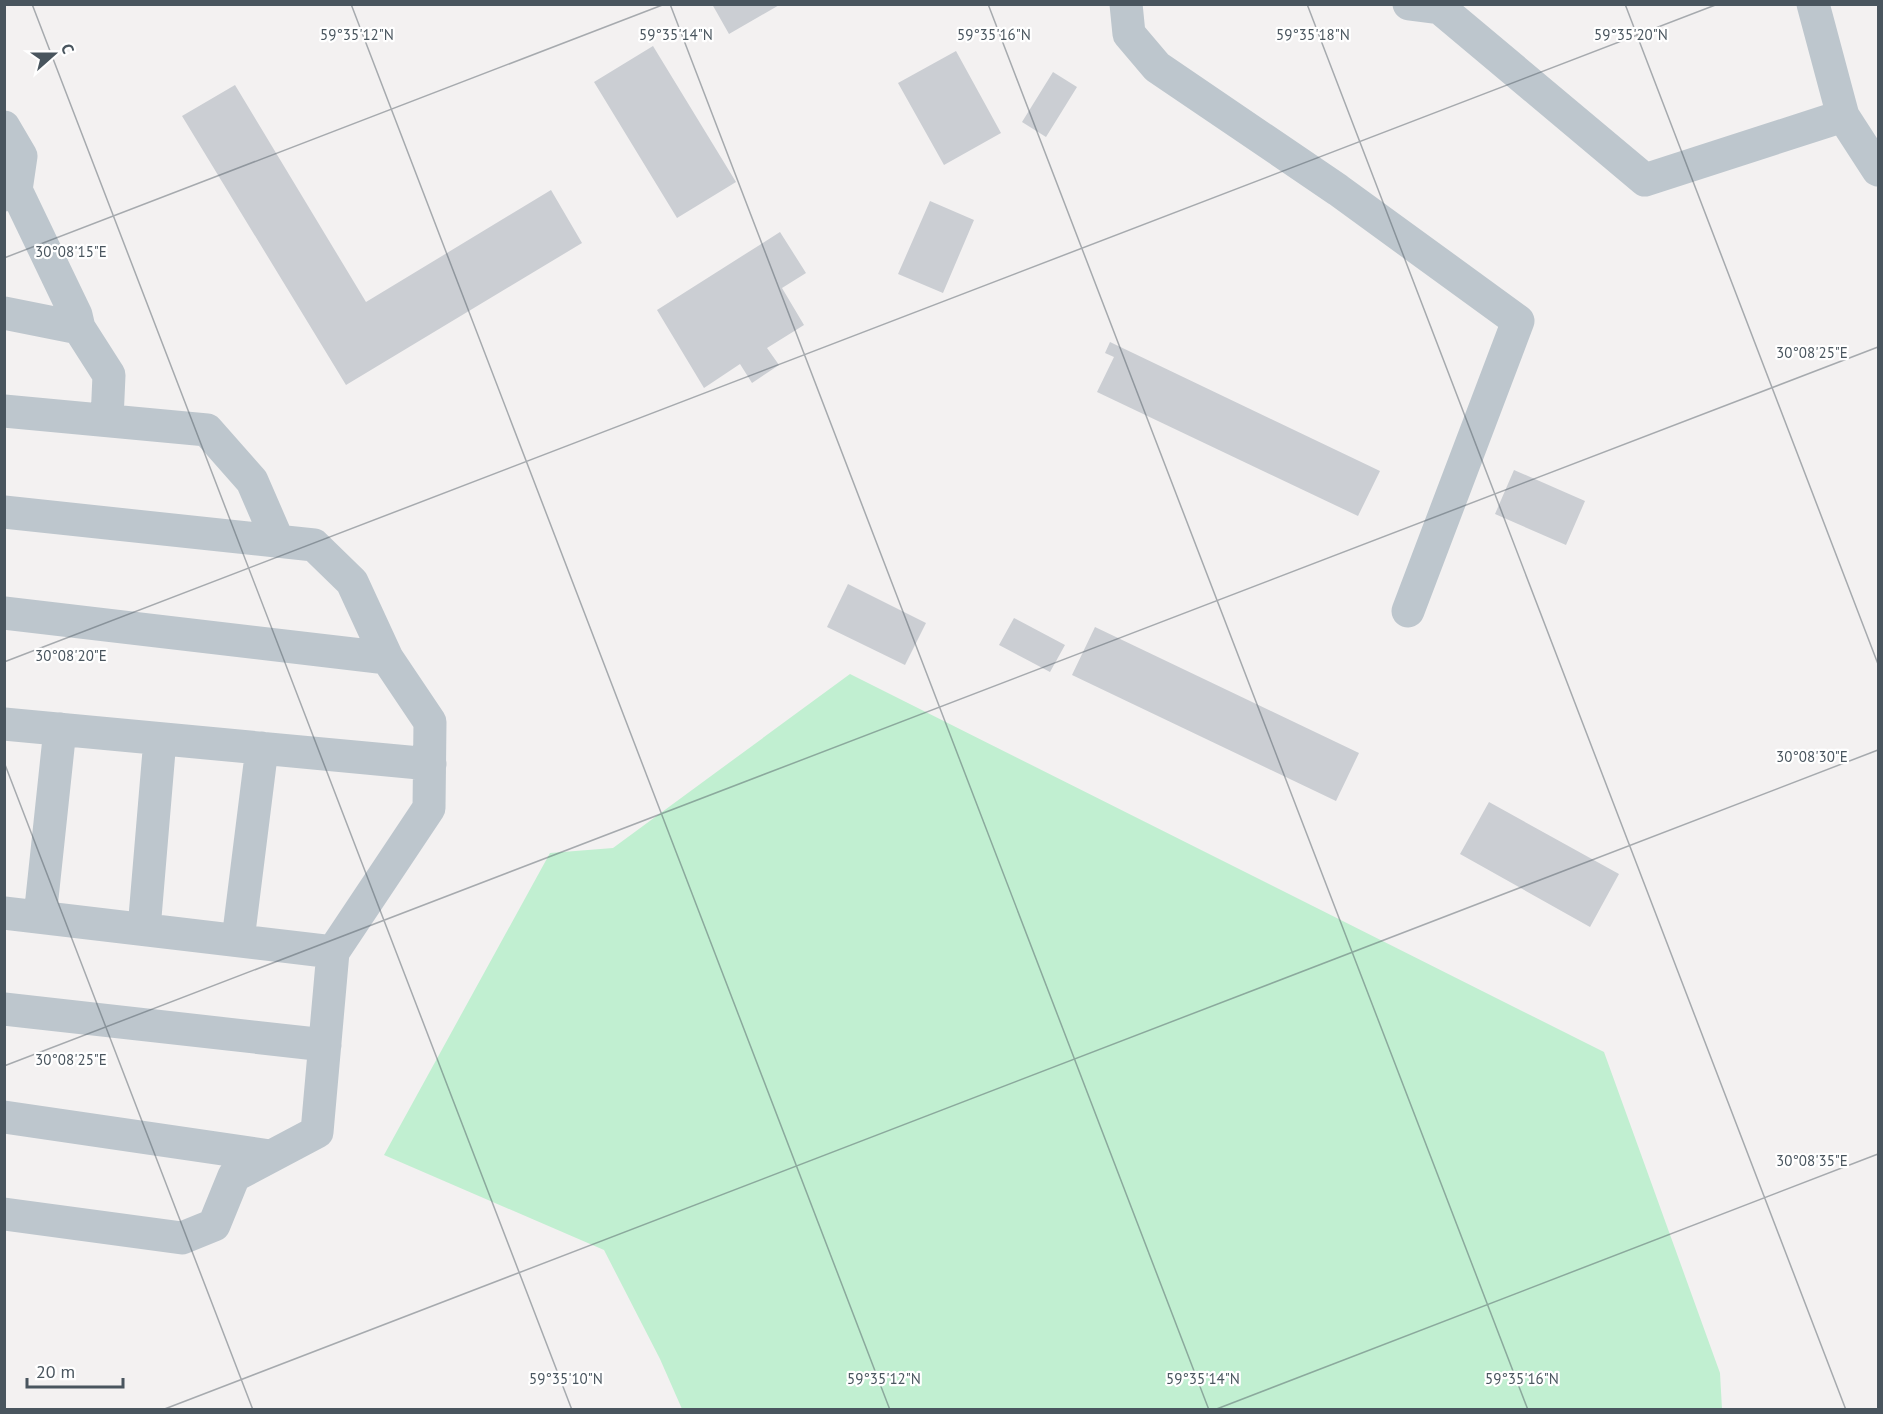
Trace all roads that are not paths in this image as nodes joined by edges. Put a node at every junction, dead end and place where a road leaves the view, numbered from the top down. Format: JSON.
{"nodes":[{"id":1,"x":1126,"y":4,"type":"edge"},
{"id":2,"x":1409,"y":4,"type":"edge"},
{"id":3,"x":1813,"y":4,"type":"edge"},
{"id":4,"x":1842,"y":116,"type":"junction"},
{"id":5,"x":4,"y":127,"type":"edge"},
{"id":6,"x":1878,"y":170,"type":"edge"},
{"id":7,"x":10,"y":192,"type":"edge"},
{"id":8,"x":4,"y":313,"type":"edge"},
{"id":9,"x":78,"y":328,"type":"junction"},
{"id":10,"x":4,"y":411,"type":"edge"},
{"id":11,"x":107,"y":420,"type":"junction"},
{"id":12,"x":4,"y":512,"type":"edge"},
{"id":13,"x":278,"y":541,"type":"junction"},
{"id":14,"x":1408,"y":611,"type":"dead end"},
{"id":15,"x":4,"y":613,"type":"edge"},
{"id":16,"x":387,"y":658,"type":"junction"},
{"id":17,"x":4,"y":724,"type":"edge"},
{"id":18,"x":60,"y":729,"type":"junction"},
{"id":19,"x":160,"y":739,"type":"junction"},
{"id":20,"x":262,"y":748,"type":"junction"},
{"id":21,"x":430,"y":764,"type":"junction"},
{"id":22,"x":4,"y":913,"type":"edge"},
{"id":23,"x":40,"y":918,"type":"junction"},
{"id":24,"x":144,"y":929,"type":"junction"},
{"id":25,"x":238,"y":940,"type":"junction"},
{"id":26,"x":333,"y":952,"type":"junction"},
{"id":27,"x":4,"y":1009,"type":"edge"},
{"id":28,"x":325,"y":1045,"type":"junction"},
{"id":29,"x":4,"y":1117,"type":"edge"},
{"id":30,"x":270,"y":1156,"type":"junction"},
{"id":31,"x":4,"y":1214,"type":"edge"}],
"edges":[{"from":1,"to":14,"type":"lane"},
{"from":2,"to":4,"type":"lane"},
{"from":3,"to":4,"type":"lane"},
{"from":4,"to":6,"type":"lane"},
{"from":5,"to":7,"type":"lane"},
{"from":7,"to":9,"type":"lane"},
{"from":8,"to":9,"type":"lane"},
{"from":9,"to":11,"type":"lane"},
{"from":10,"to":11,"type":"lane"},
{"from":11,"to":13,"type":"lane"},
{"from":12,"to":13,"type":"lane"},
{"from":13,"to":16,"type":"lane"},
{"from":15,"to":16,"type":"lane"},
{"from":16,"to":21,"type":"lane"},
{"from":17,"to":18,"type":"lane"},
{"from":18,"to":19,"type":"lane"},
{"from":18,"to":23,"type":"lane"},
{"from":19,"to":20,"type":"lane"},
{"from":19,"to":24,"type":"lane"},
{"from":20,"to":21,"type":"lane"},
{"from":20,"to":25,"type":"lane"},
{"from":21,"to":26,"type":"lane"},
{"from":22,"to":23,"type":"lane"},
{"from":23,"to":24,"type":"lane"},
{"from":24,"to":25,"type":"lane"},
{"from":25,"to":26,"type":"lane"},
{"from":26,"to":28,"type":"lane"},
{"from":27,"to":28,"type":"lane"},
{"from":28,"to":30,"type":"lane"},
{"from":29,"to":30,"type":"lane"},
{"from":30,"to":31,"type":"lane"}]}
